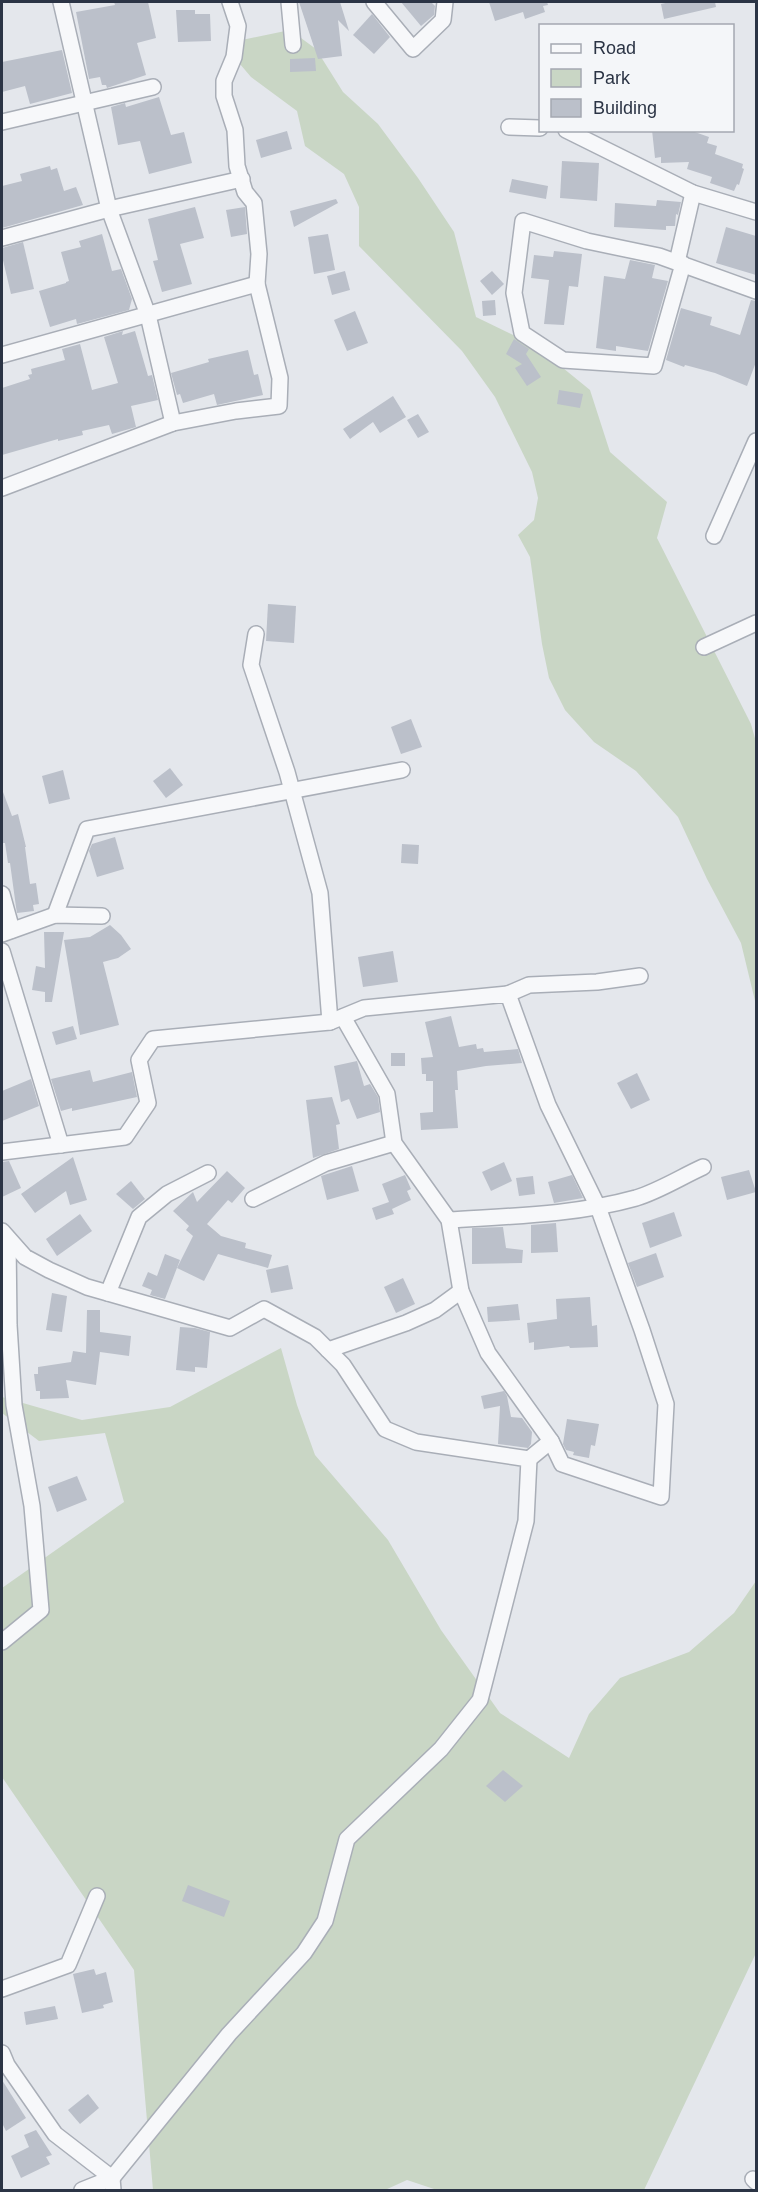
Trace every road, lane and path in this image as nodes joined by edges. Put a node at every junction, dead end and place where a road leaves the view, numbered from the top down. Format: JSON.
{"nodes":[{"id":1,"x":62,"y":2,"type":"edge"},
{"id":2,"x":230,"y":2,"type":"edge"},
{"id":3,"x":289,"y":2,"type":"edge"},
{"id":4,"x":375,"y":2,"type":"edge"},
{"id":5,"x":445,"y":2,"type":"edge"},
{"id":6,"x":293,"y":45,"type":"dead end"},
{"id":7,"x":153,"y":87,"type":"dead end"},
{"id":8,"x":85,"y":104,"type":"junction"},
{"id":9,"x":2,"y":122,"type":"edge"},
{"id":10,"x":509,"y":127,"type":"dead end"},
{"id":11,"x":539,"y":128,"type":"edge"},
{"id":12,"x":570,"y":132,"type":"edge"},
{"id":13,"x":242,"y":179,"type":"junction"},
{"id":14,"x":693,"y":193,"type":"junction"},
{"id":15,"x":109,"y":209,"type":"junction"},
{"id":16,"x":756,"y":212,"type":"edge"},
{"id":17,"x":2,"y":238,"type":"edge"},
{"id":18,"x":680,"y":263,"type":"junction"},
{"id":19,"x":257,"y":285,"type":"junction"},
{"id":20,"x":756,"y":291,"type":"edge"},
{"id":21,"x":148,"y":315,"type":"junction"},
{"id":22,"x":2,"y":355,"type":"edge"},
{"id":23,"x":173,"y":423,"type":"junction"},
{"id":24,"x":756,"y":441,"type":"edge"},
{"id":25,"x":2,"y":488,"type":"edge"},
{"id":26,"x":714,"y":536,"type":"dead end"},
{"id":27,"x":756,"y":623,"type":"edge"},
{"id":28,"x":256,"y":634,"type":"dead end"},
{"id":29,"x":704,"y":647,"type":"dead end"},
{"id":30,"x":402,"y":770,"type":"dead end"},
{"id":31,"x":292,"y":790,"type":"junction"},
{"id":32,"x":2,"y":894,"type":"edge"},
{"id":33,"x":55,"y":915,"type":"junction"},
{"id":34,"x":102,"y":915,"type":"dead end"},
{"id":35,"x":7,"y":932,"type":"edge"},
{"id":36,"x":2,"y":951,"type":"edge"},
{"id":37,"x":640,"y":976,"type":"dead end"},
{"id":38,"x":508,"y":994,"type":"junction"},
{"id":39,"x":337,"y":1019,"type":"junction"},
{"id":40,"x":394,"y":1143,"type":"junction"},
{"id":41,"x":61,"y":1145,"type":"junction"},
{"id":42,"x":2,"y":1152,"type":"edge"},
{"id":43,"x":703,"y":1167,"type":"dead end"},
{"id":44,"x":208,"y":1173,"type":"dead end"},
{"id":45,"x":253,"y":1199,"type":"dead end"},
{"id":46,"x":598,"y":1206,"type":"junction"},
{"id":47,"x":449,"y":1220,"type":"junction"},
{"id":48,"x":5,"y":1235,"type":"edge"},
{"id":49,"x":461,"y":1292,"type":"junction"},
{"id":50,"x":108,"y":1293,"type":"junction"},
{"id":51,"x":5,"y":1323,"type":"edge"},
{"id":52,"x":328,"y":1350,"type":"junction"},
{"id":53,"x":551,"y":1441,"type":"junction"},
{"id":54,"x":529,"y":1459,"type":"junction"},
{"id":55,"x":2,"y":1642,"type":"edge"},
{"id":56,"x":97,"y":1896,"type":"dead end"},
{"id":57,"x":2,"y":1989,"type":"edge"},
{"id":58,"x":2,"y":2053,"type":"edge"},
{"id":59,"x":113,"y":2184,"type":"edge"},
{"id":60,"x":82,"y":2190,"type":"edge"}],
"edges":[{"from":1,"to":8,"type":"street"},
{"from":2,"to":13,"type":"street"},
{"from":3,"to":6,"type":"street"},
{"from":4,"to":5,"type":"street"},
{"from":7,"to":8,"type":"street"},
{"from":8,"to":9,"type":"street"},
{"from":8,"to":15,"type":"street"},
{"from":10,"to":11,"type":"street"},
{"from":12,"to":14,"type":"street"},
{"from":13,"to":15,"type":"street"},
{"from":13,"to":19,"type":"street"},
{"from":14,"to":16,"type":"street"},
{"from":14,"to":18,"type":"street"},
{"from":15,"to":17,"type":"street"},
{"from":15,"to":21,"type":"street"},
{"from":18,"to":18,"type":"street"},
{"from":18,"to":20,"type":"street"},
{"from":19,"to":21,"type":"street"},
{"from":19,"to":23,"type":"street"},
{"from":21,"to":22,"type":"street"},
{"from":21,"to":23,"type":"street"},
{"from":23,"to":25,"type":"street"},
{"from":24,"to":26,"type":"street"},
{"from":27,"to":29,"type":"street"},
{"from":28,"to":31,"type":"street"},
{"from":30,"to":31,"type":"street"},
{"from":31,"to":33,"type":"street"},
{"from":31,"to":39,"type":"street"},
{"from":32,"to":35,"type":"street"},
{"from":33,"to":34,"type":"street"},
{"from":33,"to":35,"type":"street"},
{"from":36,"to":41,"type":"street"},
{"from":37,"to":38,"type":"street"},
{"from":38,"to":39,"type":"street"},
{"from":38,"to":46,"type":"street"},
{"from":39,"to":40,"type":"street"},
{"from":39,"to":41,"type":"street"},
{"from":40,"to":45,"type":"street"},
{"from":40,"to":47,"type":"street"},
{"from":41,"to":42,"type":"street"},
{"from":43,"to":46,"type":"street"},
{"from":44,"to":50,"type":"street"},
{"from":46,"to":47,"type":"street"},
{"from":46,"to":53,"type":"street"},
{"from":47,"to":49,"type":"street"},
{"from":48,"to":50,"type":"street"},
{"from":48,"to":51,"type":"street"},
{"from":49,"to":52,"type":"street"},
{"from":49,"to":53,"type":"street"},
{"from":50,"to":52,"type":"street"},
{"from":51,"to":55,"type":"street"},
{"from":52,"to":54,"type":"street"},
{"from":53,"to":54,"type":"street"},
{"from":54,"to":59,"type":"street"},
{"from":56,"to":57,"type":"street"},
{"from":58,"to":59,"type":"street"},
{"from":59,"to":60,"type":"street"}]}
